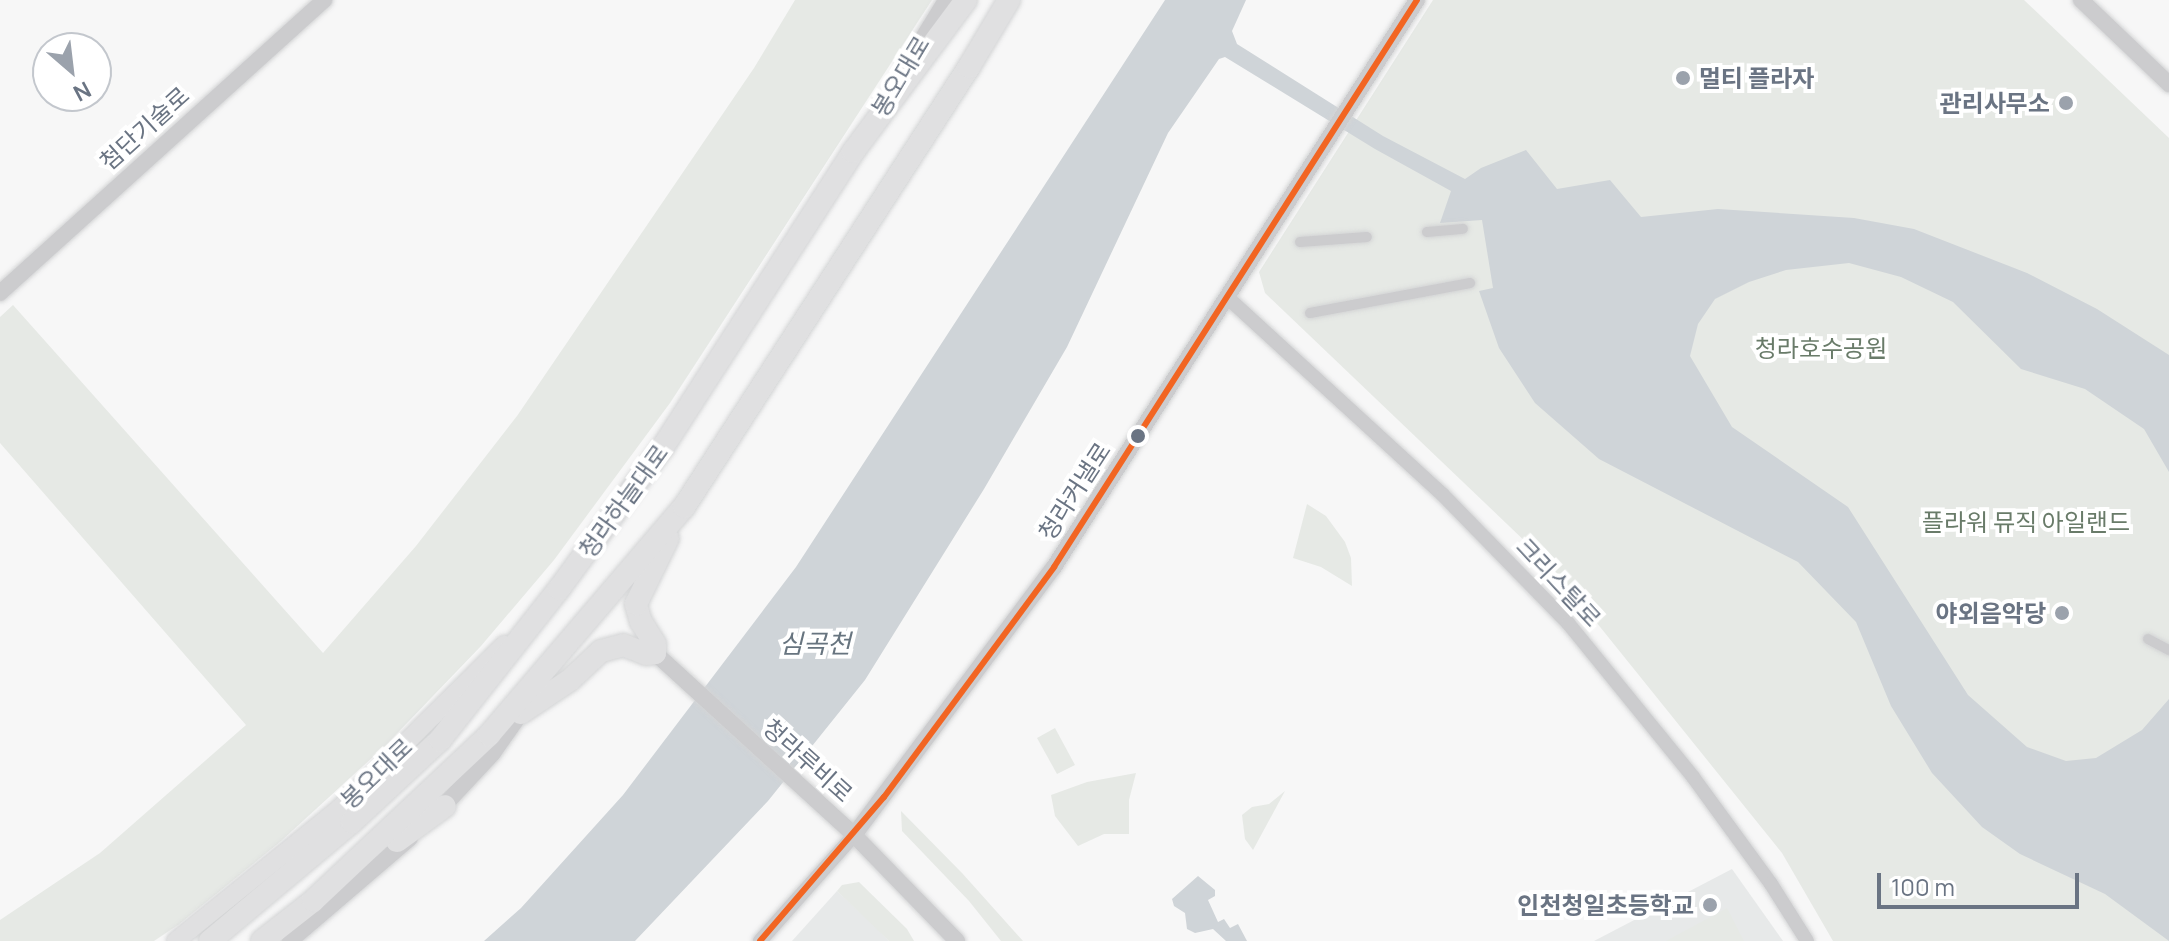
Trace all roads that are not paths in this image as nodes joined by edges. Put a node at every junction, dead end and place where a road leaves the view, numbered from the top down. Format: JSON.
{"nodes":[{"id":1,"x":324,"y":0,"type":"edge"},
{"id":2,"x":946,"y":0,"type":"edge"},
{"id":3,"x":966,"y":0,"type":"edge"},
{"id":4,"x":1009,"y":0,"type":"edge"},
{"id":5,"x":1020,"y":0,"type":"edge"},
{"id":6,"x":1417,"y":0,"type":"edge"},
{"id":7,"x":2081,"y":0,"type":"edge"},
{"id":8,"x":969,"y":67,"type":"junction"},
{"id":9,"x":2169,"y":83,"type":"edge"},
{"id":10,"x":853,"y":152,"type":"junction"},
{"id":11,"x":1463,"y":229,"type":"dead end"},
{"id":12,"x":1427,"y":232,"type":"dead end"},
{"id":13,"x":1367,"y":237,"type":"dead end"},
{"id":14,"x":1300,"y":242,"type":"dead end"},
{"id":15,"x":1470,"y":283,"type":"dead end"},
{"id":16,"x":0,"y":293,"type":"edge"},
{"id":17,"x":1228,"y":298,"type":"junction"},
{"id":18,"x":1310,"y":313,"type":"dead end"},
{"id":19,"x":684,"y":507,"type":"junction"},
{"id":20,"x":559,"y":589,"type":"junction"},
{"id":21,"x":574,"y":635,"type":"junction"},
{"id":22,"x":2148,"y":639,"type":"dead end"},
{"id":23,"x":2169,"y":650,"type":"edge"},
{"id":24,"x":655,"y":653,"type":"junction"},
{"id":25,"x":521,"y":713,"type":"junction"},
{"id":26,"x":445,"y":806,"type":"joint"},
{"id":27,"x":854,"y":835,"type":"junction"},
{"id":28,"x":277,"y":936,"type":"edge"},
{"id":29,"x":176,"y":941,"type":"edge"},
{"id":30,"x":210,"y":941,"type":"edge"},
{"id":31,"x":760,"y":941,"type":"edge"},
{"id":32,"x":957,"y":941,"type":"edge"},
{"id":33,"x":1807,"y":941,"type":"edge"}],
"edges":[{"from":1,"to":16,"type":"street","name":"첨단기술로"},
{"from":2,"to":10,"type":"street","name":"봉오대로"},
{"from":3,"to":10,"type":"highway","name":"청라하늘대로"},
{"from":4,"to":8,"type":"highway","name":"청라하늘대로"},
{"from":5,"to":8,"type":"street"},
{"from":6,"to":17,"type":"street","name":"청라커낼로"},
{"from":7,"to":9,"type":"street"},
{"from":8,"to":19,"type":"highway","name":"청라하늘대로"},
{"from":10,"to":20,"type":"highway","name":"청라하늘대로"},
{"from":11,"to":12,"type":"street"},
{"from":13,"to":14,"type":"street"},
{"from":15,"to":18,"type":"street"},
{"from":17,"to":27,"type":"street","name":"청라커낼로"},
{"from":17,"to":33,"type":"street","name":"크리스탈로"},
{"from":19,"to":21,"type":"highway","name":"청라하늘대로"},
{"from":19,"to":24,"type":"highway"},
{"from":20,"to":29,"type":"main road","name":"봉오대로"},
{"from":20,"to":30,"type":"highway","name":"청라하늘대로"},
{"from":21,"to":25,"type":"street"},
{"from":21,"to":28,"type":"highway","name":"청라하늘대로"},
{"from":22,"to":23,"type":"street"},
{"from":24,"to":25,"type":"highway"},
{"from":24,"to":27,"type":"street","name":"청라루비로"},
{"from":25,"to":26,"type":"street"},
{"from":26,"to":28,"type":"highway"},
{"from":27,"to":31,"type":"street","name":"청라커낼로"},
{"from":27,"to":32,"type":"street","name":"청라루비로"}]}
